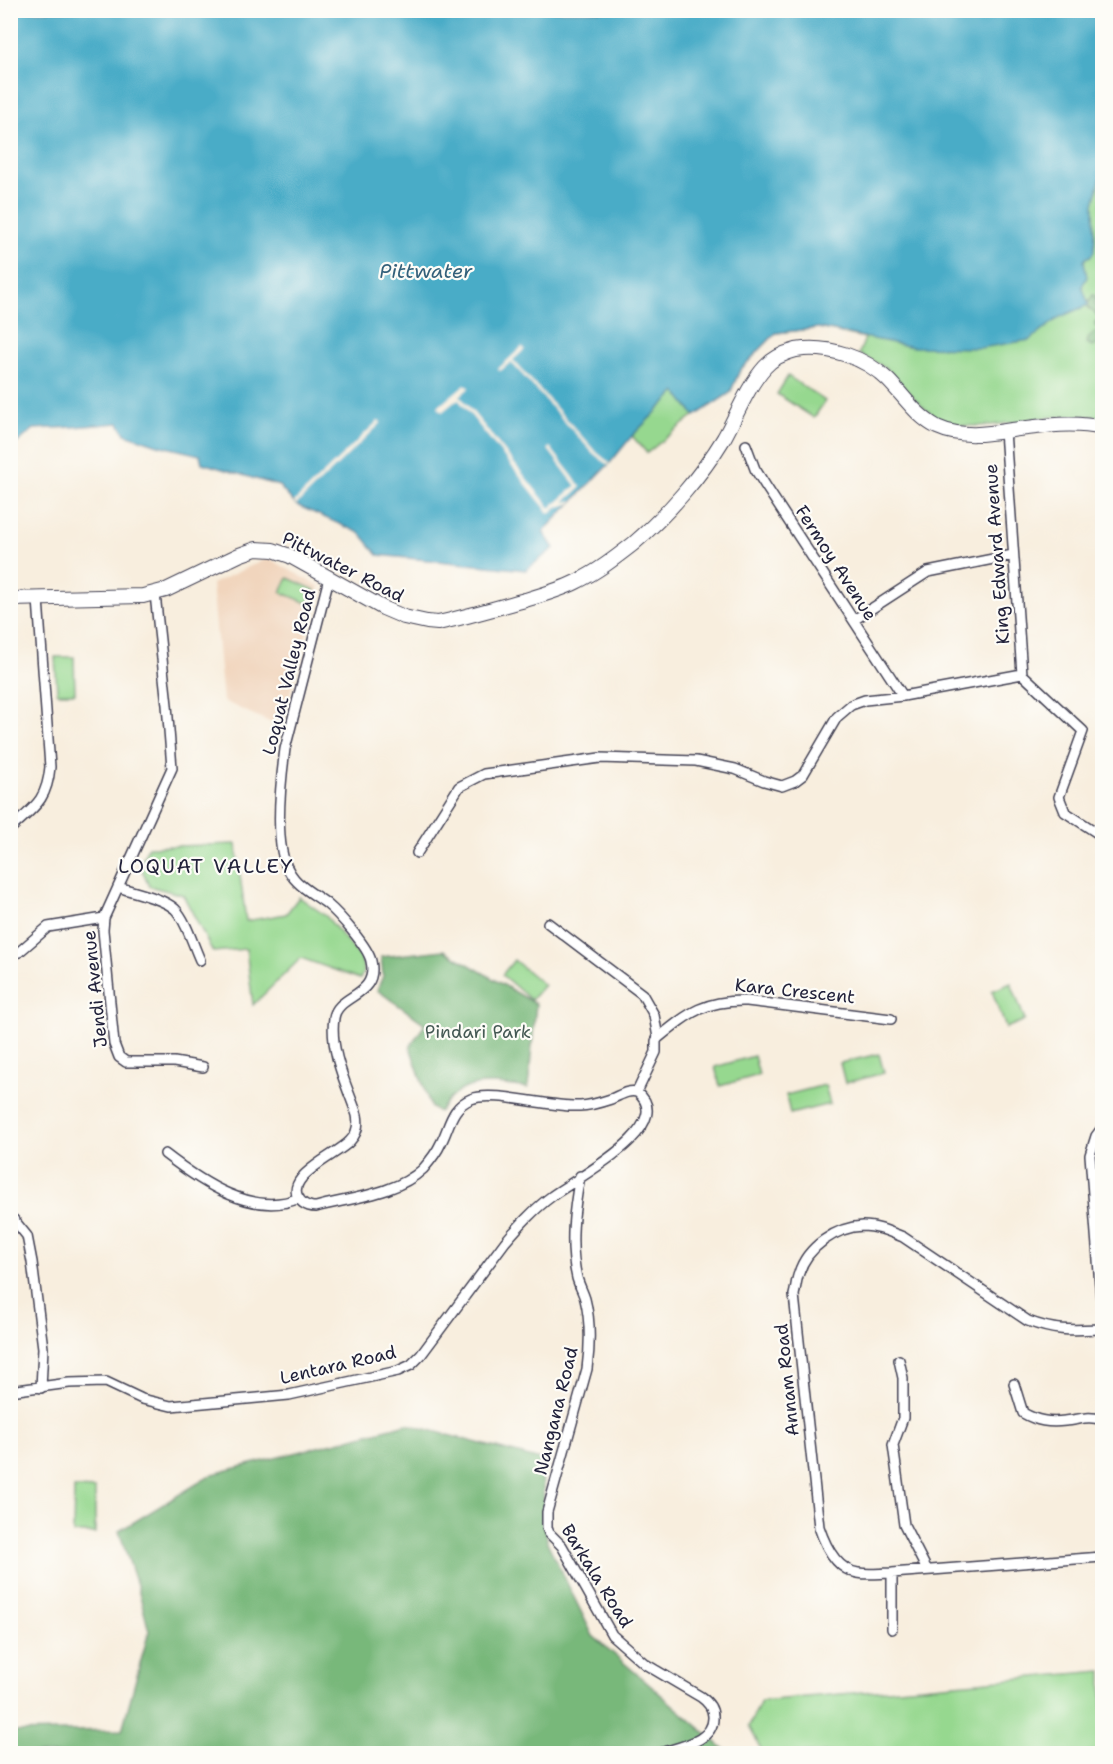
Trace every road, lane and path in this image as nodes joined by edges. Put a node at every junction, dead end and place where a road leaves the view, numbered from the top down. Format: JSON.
{"nodes":[{"id":1,"x":1102,"y":428,"type":"edge"},
{"id":2,"x":1005,"y":431,"type":"junction"},
{"id":3,"x":746,"y":445,"type":"dead end"},
{"id":4,"x":1013,"y":555,"type":"junction"},
{"id":5,"x":330,"y":578,"type":"junction"},
{"id":6,"x":155,"y":594,"type":"junction"},
{"id":7,"x":10,"y":599,"type":"edge"},
{"id":8,"x":38,"y":599,"type":"junction"},
{"id":9,"x":854,"y":620,"type":"junction"},
{"id":10,"x":1022,"y":674,"type":"junction"},
{"id":11,"x":903,"y":696,"type":"junction"},
{"id":12,"x":10,"y":829,"type":"edge"},
{"id":13,"x":1102,"y":835,"type":"edge"},
{"id":14,"x":417,"y":854,"type":"dead end"},
{"id":15,"x":118,"y":887,"type":"junction"},
{"id":16,"x":104,"y":918,"type":"junction"},
{"id":17,"x":548,"y":923,"type":"dead end"},
{"id":18,"x":10,"y":955,"type":"edge"},
{"id":19,"x":200,"y":960,"type":"dead end"},
{"id":20,"x":891,"y":1018,"type":"dead end"},
{"id":21,"x":658,"y":1038,"type":"junction"},
{"id":22,"x":203,"y":1067,"type":"dead end"},
{"id":23,"x":637,"y":1092,"type":"junction"},
{"id":24,"x":1102,"y":1128,"type":"edge"},
{"id":25,"x":165,"y":1154,"type":"dead end"},
{"id":26,"x":580,"y":1176,"type":"junction"},
{"id":27,"x":299,"y":1198,"type":"junction"},
{"id":28,"x":10,"y":1217,"type":"edge"},
{"id":29,"x":1102,"y":1312,"type":"edge"},
{"id":30,"x":1102,"y":1329,"type":"edge"},
{"id":31,"x":899,"y":1360,"type":"dead end"},
{"id":32,"x":1014,"y":1384,"type":"dead end"},
{"id":33,"x":41,"y":1388,"type":"junction"},
{"id":34,"x":10,"y":1391,"type":"edge"},
{"id":35,"x":1102,"y":1420,"type":"edge"},
{"id":36,"x":547,"y":1512,"type":"joint"},
{"id":37,"x":1102,"y":1557,"type":"edge"},
{"id":38,"x":927,"y":1570,"type":"junction"},
{"id":39,"x":892,"y":1573,"type":"junction"},
{"id":40,"x":892,"y":1629,"type":"dead end"},
{"id":41,"x":658,"y":1754,"type":"edge"}],
"edges":[{"from":1,"to":2,"type":"main road","name":"Pittwater Road"},
{"from":2,"to":4,"type":"street","name":"King Edward Avenue"},
{"from":2,"to":5,"type":"main road","name":"Pittwater Road"},
{"from":3,"to":9,"type":"street","name":"Fermoy Avenue"},
{"from":4,"to":9,"type":"street"},
{"from":4,"to":10,"type":"street","name":"King Edward Avenue"},
{"from":5,"to":6,"type":"main road","name":"Pittwater Road"},
{"from":5,"to":27,"type":"street","name":"Loquat Valley Road"},
{"from":6,"to":8,"type":"main road","name":"Pittwater Road"},
{"from":6,"to":15,"type":"street","name":"Jendi Avenue"},
{"from":7,"to":8,"type":"main road","name":"Pittwater Road"},
{"from":8,"to":12,"type":"street"},
{"from":9,"to":11,"type":"street","name":"Fermoy Avenue"},
{"from":10,"to":11,"type":"street"},
{"from":10,"to":13,"type":"street"},
{"from":11,"to":14,"type":"street"},
{"from":15,"to":16,"type":"street","name":"Jendi Avenue"},
{"from":15,"to":19,"type":"street"},
{"from":16,"to":18,"type":"street"},
{"from":16,"to":22,"type":"street","name":"Jendi Avenue"},
{"from":17,"to":21,"type":"street"},
{"from":20,"to":21,"type":"street","name":"Kara Crescent"},
{"from":21,"to":23,"type":"street"},
{"from":23,"to":26,"type":"street","name":"Lentara Road"},
{"from":23,"to":27,"type":"street"},
{"from":24,"to":29,"type":"street"},
{"from":25,"to":27,"type":"street"},
{"from":26,"to":33,"type":"street","name":"Lentara Road"},
{"from":26,"to":36,"type":"street","name":"Nangana Road"},
{"from":28,"to":33,"type":"street"},
{"from":30,"to":39,"type":"street","name":"Annam Road"},
{"from":31,"to":38,"type":"street"},
{"from":32,"to":35,"type":"street"},
{"from":33,"to":34,"type":"street","name":"Lentara Road"},
{"from":36,"to":41,"type":"street","name":"Barkala Road"},
{"from":37,"to":38,"type":"street","name":"Annam Road"},
{"from":38,"to":39,"type":"street","name":"Annam Road"},
{"from":39,"to":40,"type":"street"}]}
